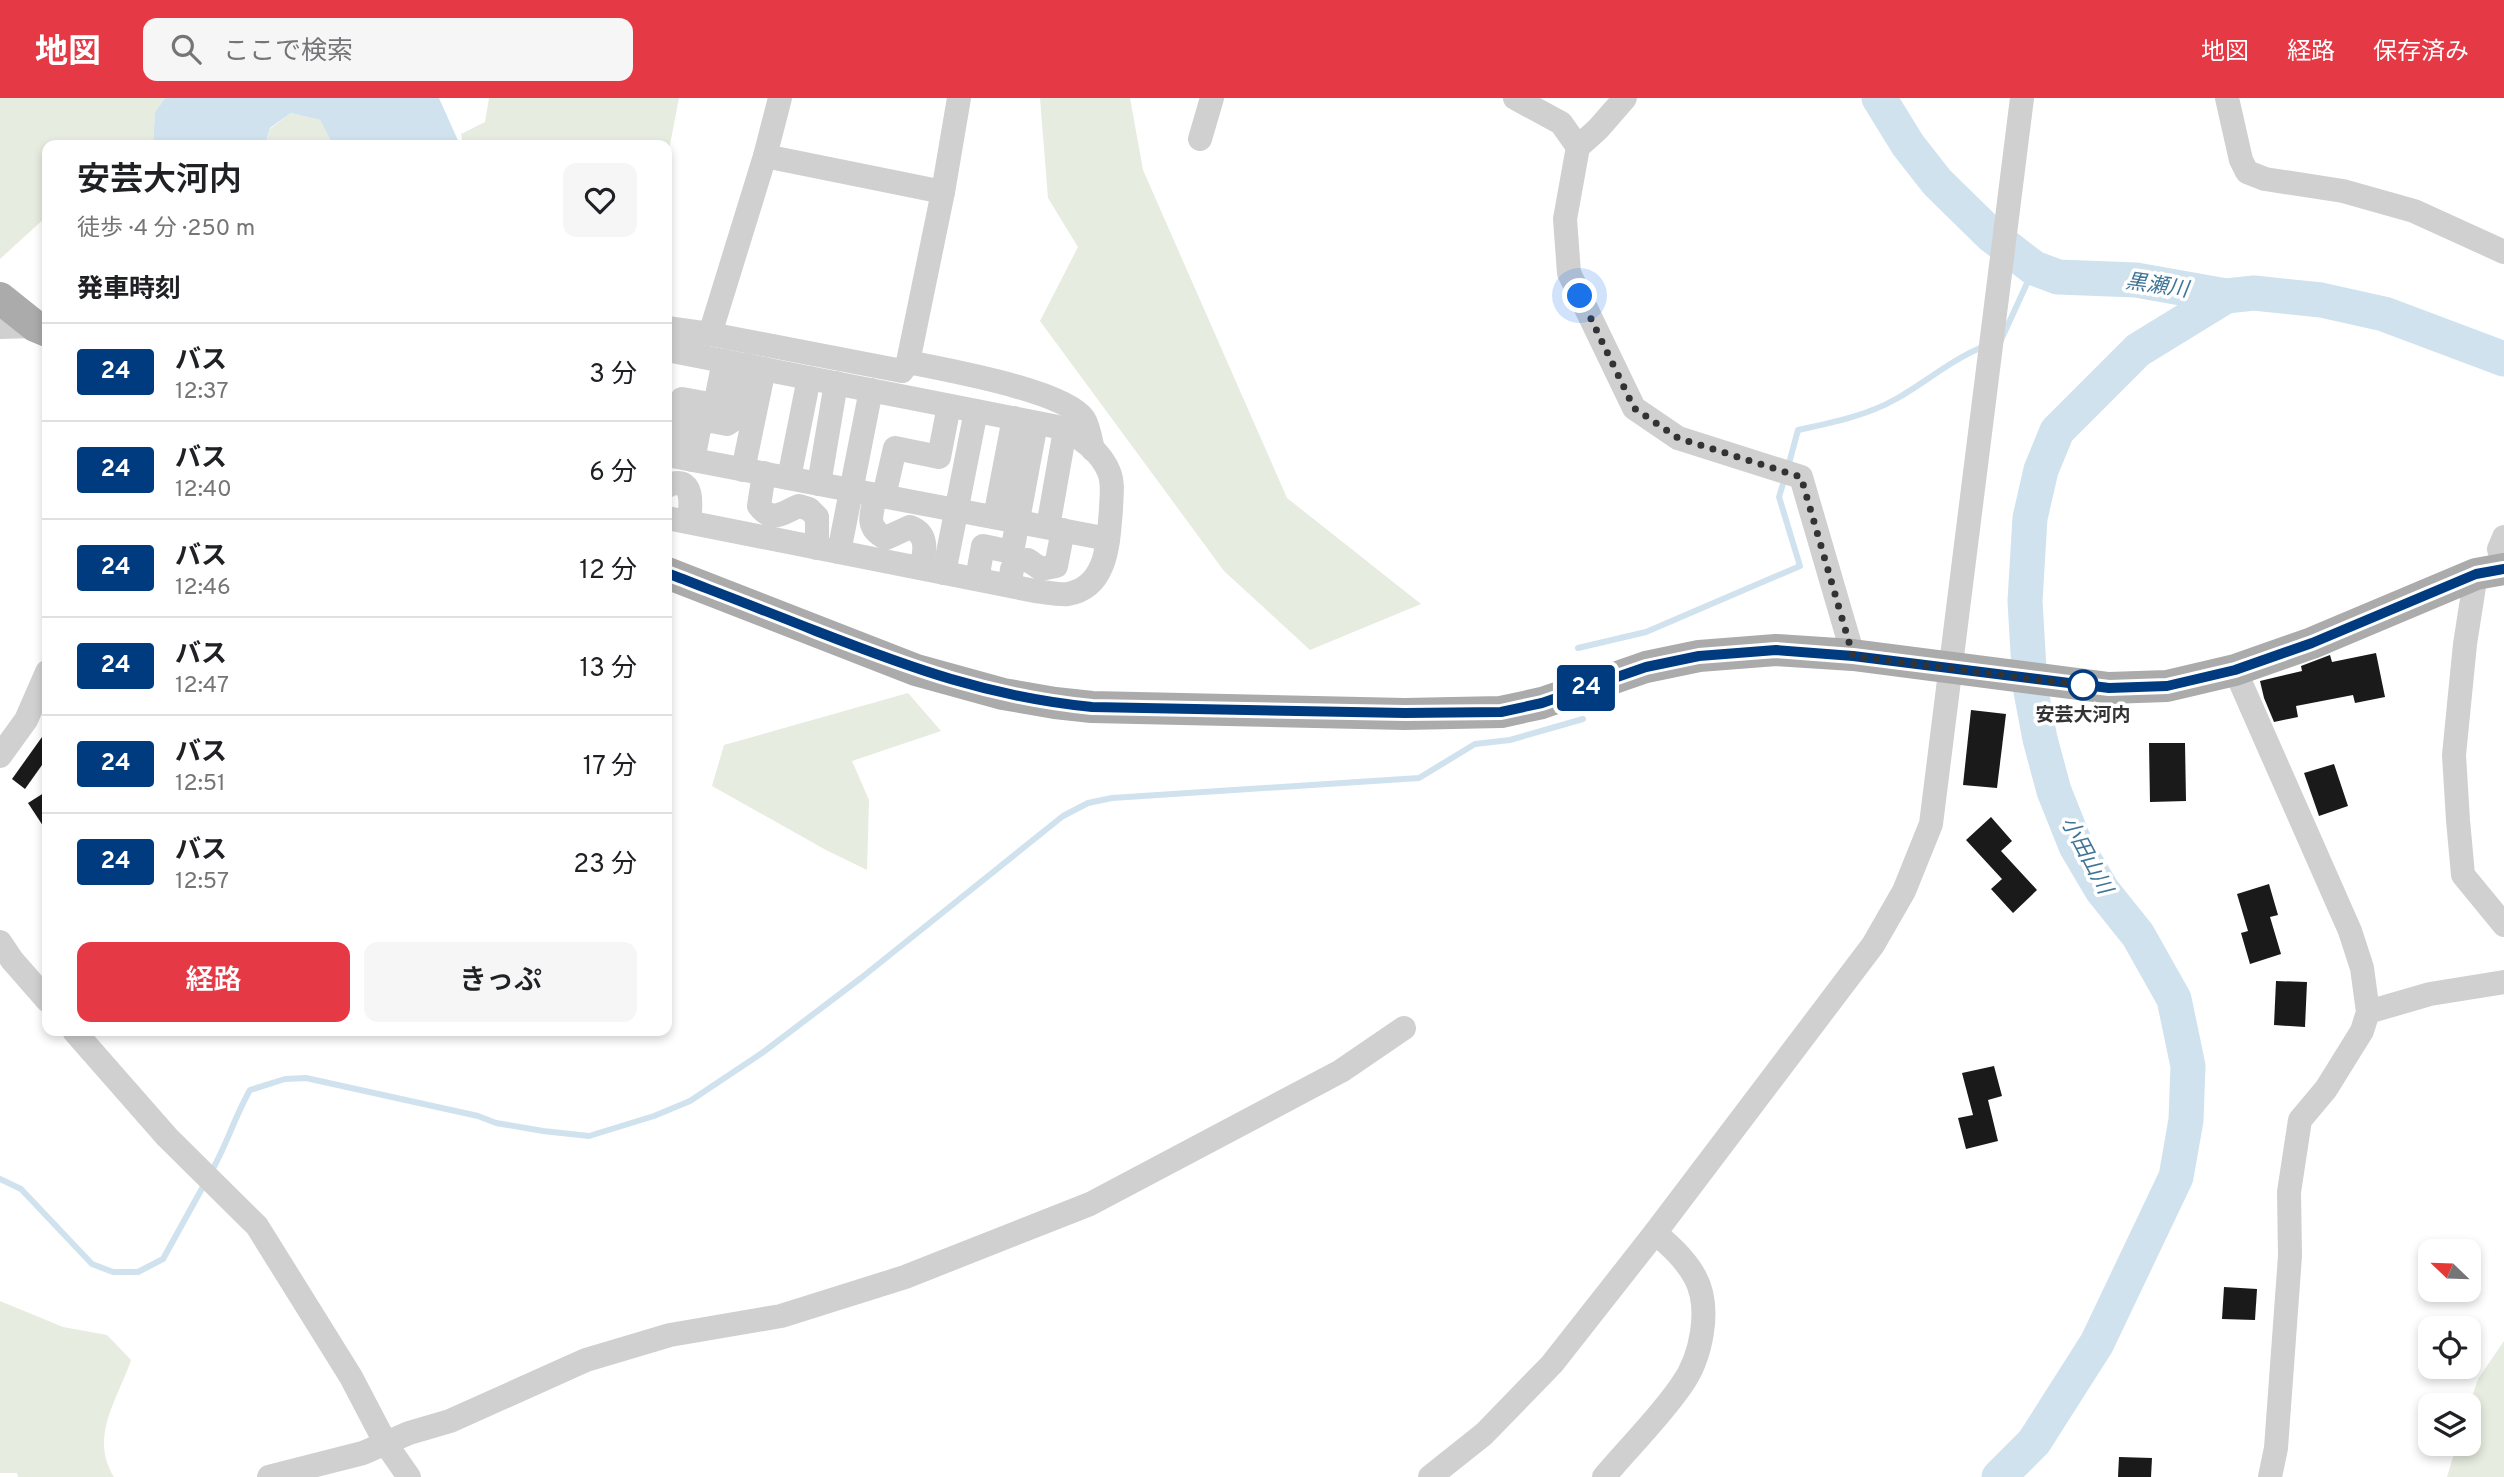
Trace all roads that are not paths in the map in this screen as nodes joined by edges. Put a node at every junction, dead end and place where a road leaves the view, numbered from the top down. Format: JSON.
{"nodes":[{"id":1,"x":780,"y":98,"type":"edge"},
{"id":2,"x":959,"y":98,"type":"edge"},
{"id":3,"x":1212,"y":98,"type":"edge"},
{"id":4,"x":1515,"y":98,"type":"edge"},
{"id":5,"x":1625,"y":98,"type":"edge"},
{"id":6,"x":2022,"y":98,"type":"edge"},
{"id":7,"x":2227,"y":98,"type":"edge"},
{"id":8,"x":1200,"y":139,"type":"dead end"},
{"id":9,"x":1578,"y":148,"type":"junction"},
{"id":10,"x":765,"y":156,"type":"junction"},
{"id":11,"x":943,"y":192,"type":"junction"},
{"id":12,"x":2504,"y":251,"type":"edge"},
{"id":13,"x":0,"y":298,"type":"edge"},
{"id":14,"x":0,"y":327,"type":"edge"},
{"id":15,"x":41,"y":329,"type":"edge"},
{"id":16,"x":672,"y":329,"type":"edge"},
{"id":17,"x":710,"y":334,"type":"junction"},
{"id":18,"x":672,"y":352,"type":"edge"},
{"id":19,"x":908,"y":362,"type":"junction"},
{"id":20,"x":745,"y":365,"type":"junction"},
{"id":21,"x":809,"y":378,"type":"junction"},
{"id":22,"x":836,"y":383,"type":"junction"},
{"id":23,"x":871,"y":390,"type":"junction"},
{"id":24,"x":949,"y":406,"type":"junction"},
{"id":25,"x":976,"y":411,"type":"junction"},
{"id":26,"x":1025,"y":421,"type":"junction"},
{"id":27,"x":1065,"y":430,"type":"junction"},
{"id":28,"x":1094,"y":451,"type":"junction"},
{"id":29,"x":677,"y":457,"type":"edge"},
{"id":30,"x":754,"y":471,"type":"junction"},
{"id":31,"x":789,"y":478,"type":"junction"},
{"id":32,"x":672,"y":484,"type":"edge"},
{"id":33,"x":819,"y":484,"type":"junction"},
{"id":34,"x":851,"y":490,"type":"junction"},
{"id":35,"x":880,"y":495,"type":"junction"},
{"id":36,"x":956,"y":510,"type":"junction"},
{"id":37,"x":1006,"y":519,"type":"junction"},
{"id":38,"x":678,"y":520,"type":"edge"},
{"id":39,"x":1055,"y":529,"type":"junction"},
{"id":40,"x":2504,"y":537,"type":"edge"},
{"id":41,"x":1108,"y":539,"type":"junction"},
{"id":42,"x":828,"y":550,"type":"junction"},
{"id":43,"x":932,"y":570,"type":"junction"},
{"id":44,"x":2495,"y":570,"type":"edge"},
{"id":45,"x":672,"y":575,"type":"edge"},
{"id":46,"x":976,"y":579,"type":"junction"},
{"id":47,"x":1009,"y":586,"type":"junction"},
{"id":48,"x":1853,"y":656,"type":"junction"},
{"id":49,"x":1948,"y":669,"type":"junction"},
{"id":50,"x":2235,"y":670,"type":"junction"},
{"id":51,"x":42,"y":683,"type":"edge"},
{"id":52,"x":0,"y":756,"type":"edge"},
{"id":53,"x":2504,"y":925,"type":"edge"},
{"id":54,"x":0,"y":942,"type":"edge"},
{"id":55,"x":2504,"y":982,"type":"edge"},
{"id":56,"x":42,"y":994,"type":"edge"},
{"id":57,"x":2368,"y":1012,"type":"junction"},
{"id":58,"x":1404,"y":1028,"type":"dead end"},
{"id":59,"x":78,"y":1036,"type":"edge"},
{"id":60,"x":1655,"y":1233,"type":"junction"},
{"id":61,"x":386,"y":1444,"type":"junction"},
{"id":62,"x":269,"y":1477,"type":"edge"},
{"id":63,"x":409,"y":1477,"type":"edge"},
{"id":64,"x":1430,"y":1477,"type":"edge"},
{"id":65,"x":1604,"y":1477,"type":"edge"},
{"id":66,"x":2270,"y":1477,"type":"edge"}],
"edges":[{"from":1,"to":10,"type":"street"},
{"from":2,"to":11,"type":"street"},
{"from":3,"to":8,"type":"street"},
{"from":4,"to":9,"type":"street"},
{"from":5,"to":9,"type":"street"},
{"from":6,"to":49,"type":"street"},
{"from":7,"to":12,"type":"street"},
{"from":9,"to":48,"type":"street"},
{"from":10,"to":11,"type":"street"},
{"from":10,"to":17,"type":"street"},
{"from":11,"to":19,"type":"street"},
{"from":13,"to":15,"type":"main road"},
{"from":14,"to":15,"type":"street"},
{"from":16,"to":17,"type":"street"},
{"from":17,"to":19,"type":"street"},
{"from":18,"to":20,"type":"street"},
{"from":19,"to":28,"type":"street"},
{"from":20,"to":21,"type":"street"},
{"from":20,"to":29,"type":"street"},
{"from":20,"to":30,"type":"street"},
{"from":21,"to":22,"type":"street"},
{"from":21,"to":31,"type":"street"},
{"from":22,"to":23,"type":"street"},
{"from":22,"to":33,"type":"street"},
{"from":23,"to":24,"type":"street"},
{"from":23,"to":34,"type":"street"},
{"from":24,"to":25,"type":"street"},
{"from":24,"to":35,"type":"street"},
{"from":25,"to":26,"type":"street"},
{"from":25,"to":36,"type":"street"},
{"from":26,"to":27,"type":"street"},
{"from":26,"to":37,"type":"street"},
{"from":27,"to":28,"type":"street"},
{"from":27,"to":39,"type":"street"},
{"from":28,"to":41,"type":"street"},
{"from":29,"to":30,"type":"street"},
{"from":30,"to":31,"type":"street"},
{"from":30,"to":42,"type":"street"},
{"from":31,"to":33,"type":"street"},
{"from":32,"to":38,"type":"street"},
{"from":33,"to":34,"type":"street"},
{"from":34,"to":35,"type":"street"},
{"from":34,"to":42,"type":"street"},
{"from":35,"to":36,"type":"street"},
{"from":35,"to":43,"type":"street"},
{"from":36,"to":37,"type":"street"},
{"from":36,"to":43,"type":"street"},
{"from":37,"to":39,"type":"street"},
{"from":37,"to":46,"type":"street"},
{"from":38,"to":42,"type":"street"},
{"from":39,"to":41,"type":"street"},
{"from":39,"to":47,"type":"street"},
{"from":40,"to":44,"type":"street"},
{"from":41,"to":47,"type":"street"},
{"from":42,"to":43,"type":"street"},
{"from":43,"to":46,"type":"street"},
{"from":44,"to":50,"type":"main road"},
{"from":44,"to":53,"type":"street"},
{"from":45,"to":48,"type":"main road"},
{"from":46,"to":47,"type":"street"},
{"from":48,"to":49,"type":"main road"},
{"from":49,"to":50,"type":"main road"},
{"from":49,"to":60,"type":"street"},
{"from":50,"to":57,"type":"street"},
{"from":51,"to":52,"type":"street"},
{"from":54,"to":56,"type":"street"},
{"from":55,"to":57,"type":"street"},
{"from":57,"to":66,"type":"street"},
{"from":58,"to":61,"type":"street"},
{"from":59,"to":61,"type":"street"},
{"from":60,"to":64,"type":"street"},
{"from":60,"to":65,"type":"street"},
{"from":61,"to":62,"type":"street"},
{"from":61,"to":63,"type":"street"}]}
